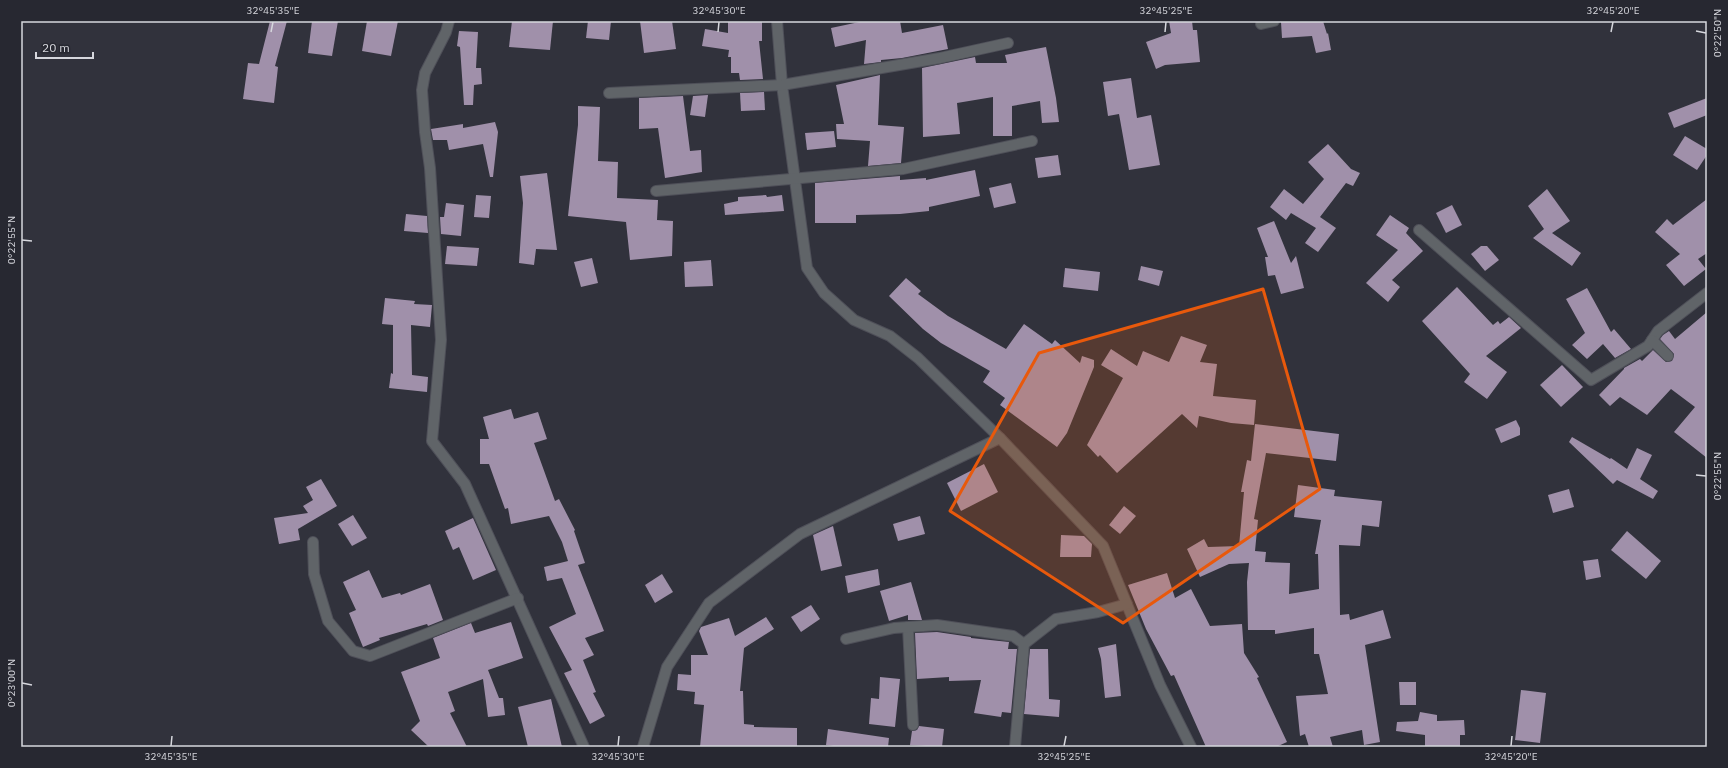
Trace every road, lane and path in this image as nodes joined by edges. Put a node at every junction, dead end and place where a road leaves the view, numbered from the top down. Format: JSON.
{"nodes":[{"id":1,"x":449,"y":21,"type":"edge"},
{"id":2,"x":777,"y":21,"type":"edge"},
{"id":3,"x":1274,"y":21,"type":"edge"},
{"id":4,"x":1261,"y":24,"type":"dead end"},
{"id":5,"x":1008,"y":43,"type":"dead end"},
{"id":6,"x":782,"y":85,"type":"junction"},
{"id":7,"x":609,"y":93,"type":"dead end"},
{"id":8,"x":1032,"y":141,"type":"dead end"},
{"id":9,"x":795,"y":178,"type":"junction"},
{"id":10,"x":656,"y":191,"type":"dead end"},
{"id":11,"x":1419,"y":230,"type":"dead end"},
{"id":12,"x":1707,"y":293,"type":"edge"},
{"id":13,"x":1652,"y":340,"type":"junction"},
{"id":14,"x":1668,"y":356,"type":"dead end"},
{"id":15,"x":1000,"y":438,"type":"junction"},
{"id":16,"x":313,"y":542,"type":"dead end"},
{"id":17,"x":518,"y":598,"type":"junction"},
{"id":18,"x":1127,"y":604,"type":"junction"},
{"id":19,"x":908,"y":627,"type":"junction"},
{"id":20,"x":846,"y":639,"type":"dead end"},
{"id":21,"x":1024,"y":644,"type":"junction"},
{"id":22,"x":913,"y":725,"type":"dead end"},
{"id":23,"x":584,"y":747,"type":"edge"},
{"id":24,"x":643,"y":747,"type":"edge"},
{"id":25,"x":1015,"y":747,"type":"edge"},
{"id":26,"x":1191,"y":747,"type":"edge"}],
"edges":[{"from":1,"to":17,"type":"street"},
{"from":2,"to":6,"type":"street"},
{"from":3,"to":4,"type":"street"},
{"from":5,"to":6,"type":"street"},
{"from":6,"to":7,"type":"street"},
{"from":6,"to":9,"type":"street"},
{"from":8,"to":9,"type":"street"},
{"from":9,"to":10,"type":"street"},
{"from":9,"to":15,"type":"street"},
{"from":11,"to":13,"type":"street"},
{"from":12,"to":13,"type":"street"},
{"from":13,"to":14,"type":"street"},
{"from":15,"to":18,"type":"street"},
{"from":15,"to":24,"type":"street"},
{"from":16,"to":17,"type":"street"},
{"from":17,"to":23,"type":"street"},
{"from":18,"to":21,"type":"street"},
{"from":18,"to":26,"type":"street"},
{"from":19,"to":20,"type":"street"},
{"from":19,"to":21,"type":"street"},
{"from":19,"to":22,"type":"street"},
{"from":21,"to":25,"type":"street"}]}
